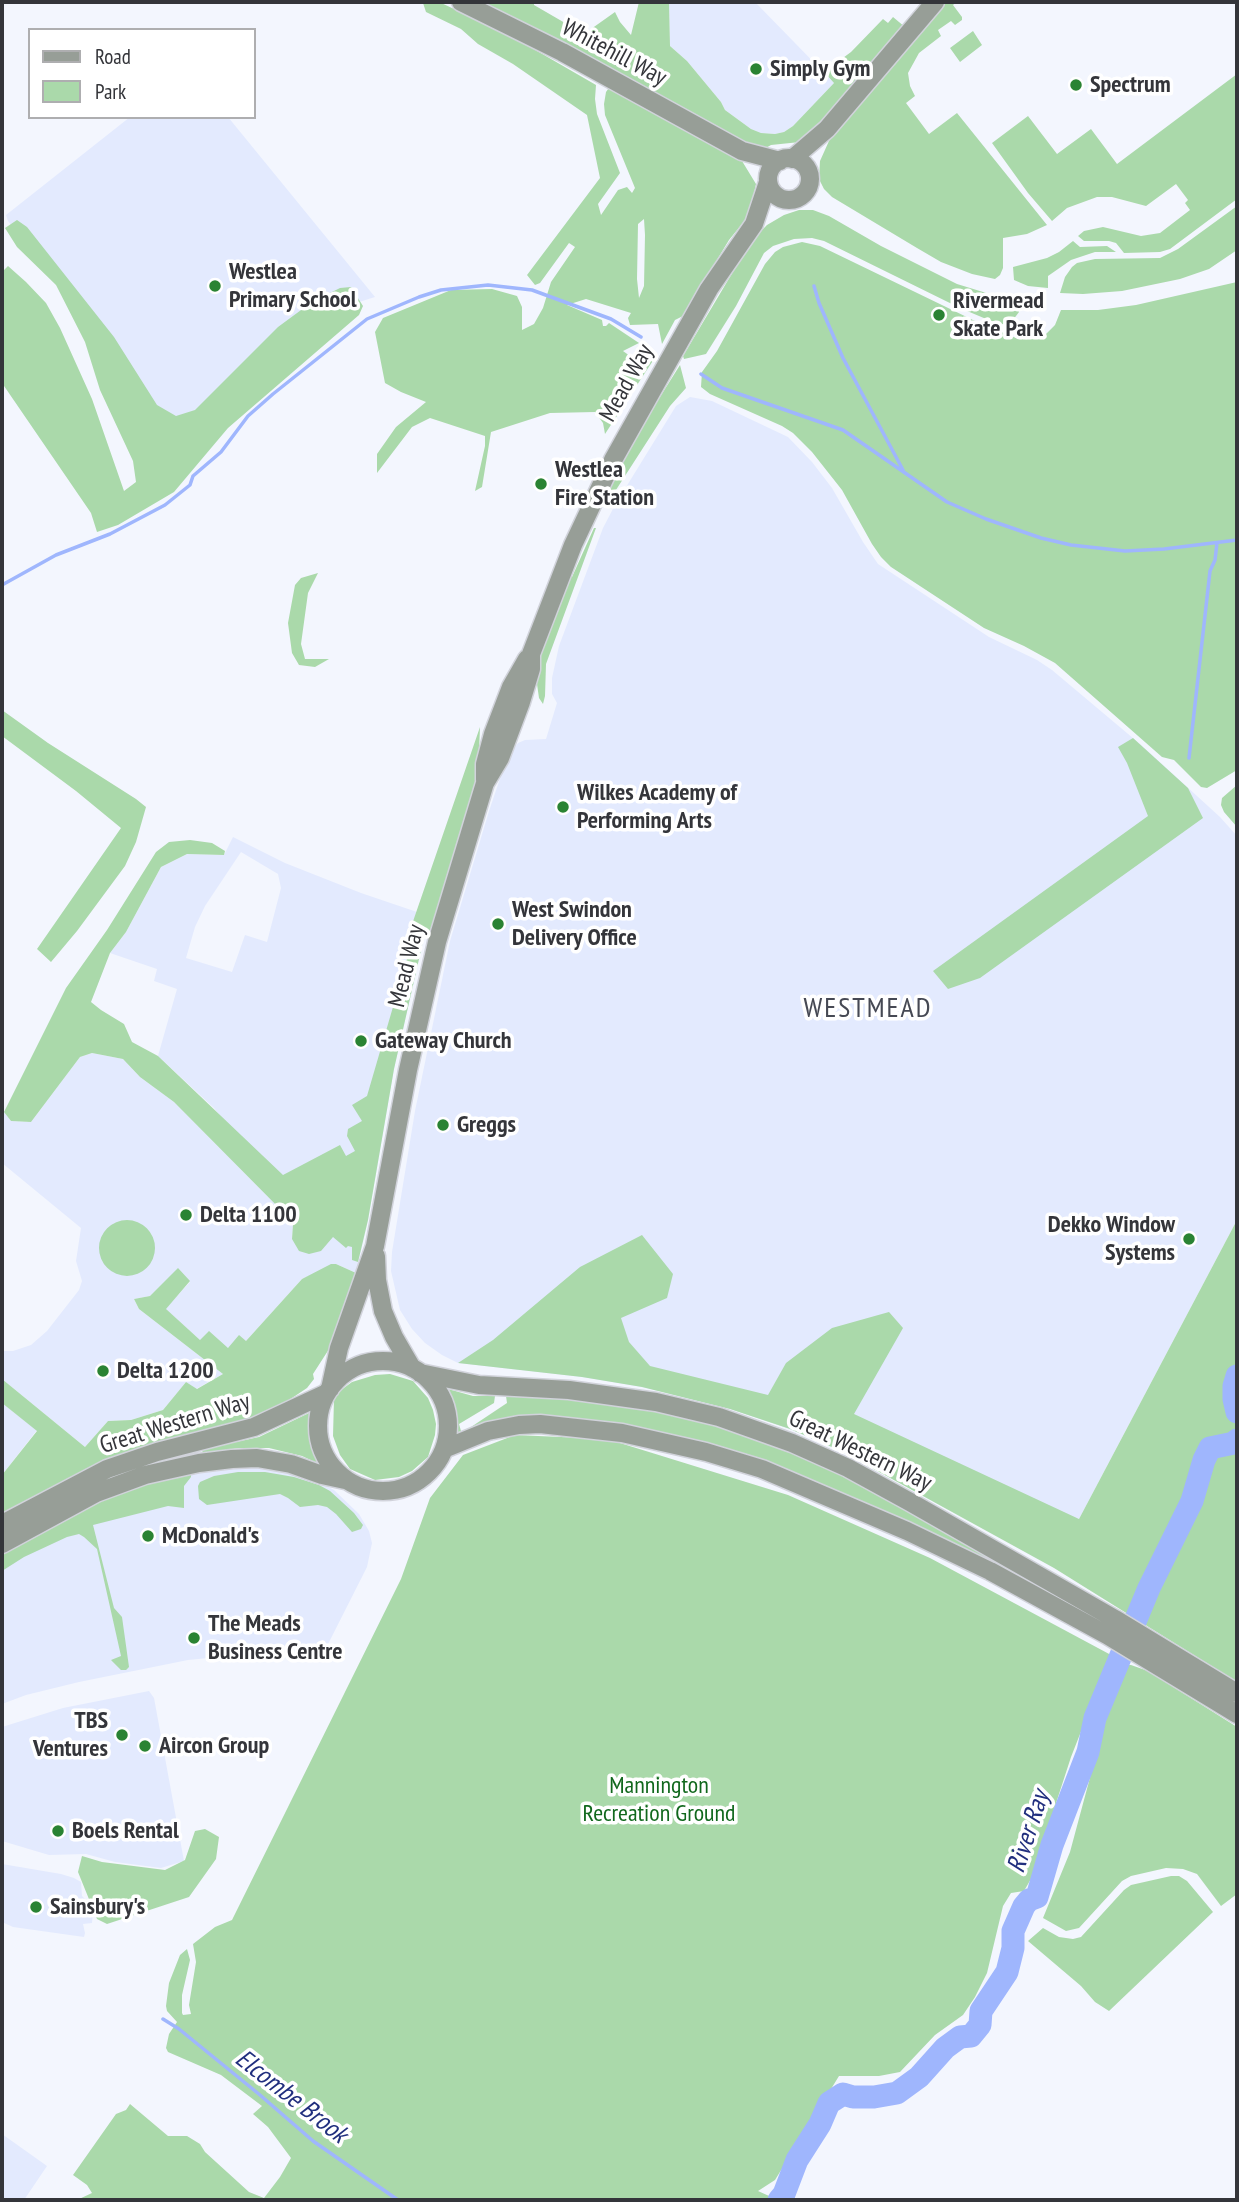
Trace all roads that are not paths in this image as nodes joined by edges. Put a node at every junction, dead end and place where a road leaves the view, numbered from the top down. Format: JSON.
{"nodes":[{"id":1,"x":461,"y":2,"type":"edge"},
{"id":2,"x":935,"y":2,"type":"edge"},
{"id":3,"x":827,"y":129,"type":"junction"},
{"id":4,"x":742,"y":151,"type":"junction"},
{"id":5,"x":786,"y":160,"type":"junction"},
{"id":6,"x":808,"y":172,"type":"junction"},
{"id":7,"x":768,"y":181,"type":"junction"},
{"id":8,"x":790,"y":200,"type":"junction"},
{"id":9,"x":754,"y":224,"type":"junction"},
{"id":10,"x":375,"y":1245,"type":"junction"},
{"id":11,"x":416,"y":1370,"type":"junction"},
{"id":12,"x":328,"y":1391,"type":"junction"},
{"id":13,"x":444,"y":1449,"type":"junction"},
{"id":14,"x":348,"y":1481,"type":"junction"},
{"id":15,"x":2,"y":1524,"type":"edge"},
{"id":16,"x":2,"y":1545,"type":"edge"},
{"id":17,"x":1111,"y":1627,"type":"junction"},
{"id":18,"x":1150,"y":1651,"type":"junction"},
{"id":19,"x":1237,"y":1693,"type":"edge"},
{"id":20,"x":1237,"y":1714,"type":"edge"}],
"edges":[{"from":1,"to":4,"type":"main road","name":"Whitehill Way"},
{"from":2,"to":3,"type":"main road"},
{"from":3,"to":5,"type":"main road"},
{"from":3,"to":6,"type":"main road"},
{"from":4,"to":5,"type":"main road","name":"Whitehill Way"},
{"from":4,"to":7,"type":"main road","name":"Whitehill Way"},
{"from":5,"to":6,"type":"main road"},
{"from":5,"to":7,"type":"main road"},
{"from":6,"to":8,"type":"main road"},
{"from":7,"to":8,"type":"main road"},
{"from":7,"to":9,"type":"main road","name":"Mead Way"},
{"from":8,"to":9,"type":"main road","name":"Mead Way"},
{"from":9,"to":10,"type":"main road","name":"Mead Way"},
{"from":10,"to":11,"type":"main road","name":"Mead Way"},
{"from":10,"to":12,"type":"main road","name":"Mead Way"},
{"from":11,"to":12,"type":"main road"},
{"from":11,"to":13,"type":"main road"},
{"from":11,"to":17,"type":"main road","name":"Great Western Way"},
{"from":12,"to":14,"type":"main road"},
{"from":12,"to":15,"type":"main road","name":"Great Western Way"},
{"from":13,"to":14,"type":"main road"},
{"from":13,"to":17,"type":"main road","name":"Great Western Way"},
{"from":14,"to":16,"type":"main road","name":"Great Western Way"},
{"from":17,"to":18,"type":"main road","name":"Great Western Way"},
{"from":18,"to":19,"type":"main road","name":"Great Western Way"},
{"from":18,"to":20,"type":"main road","name":"Great Western Way"}]}
